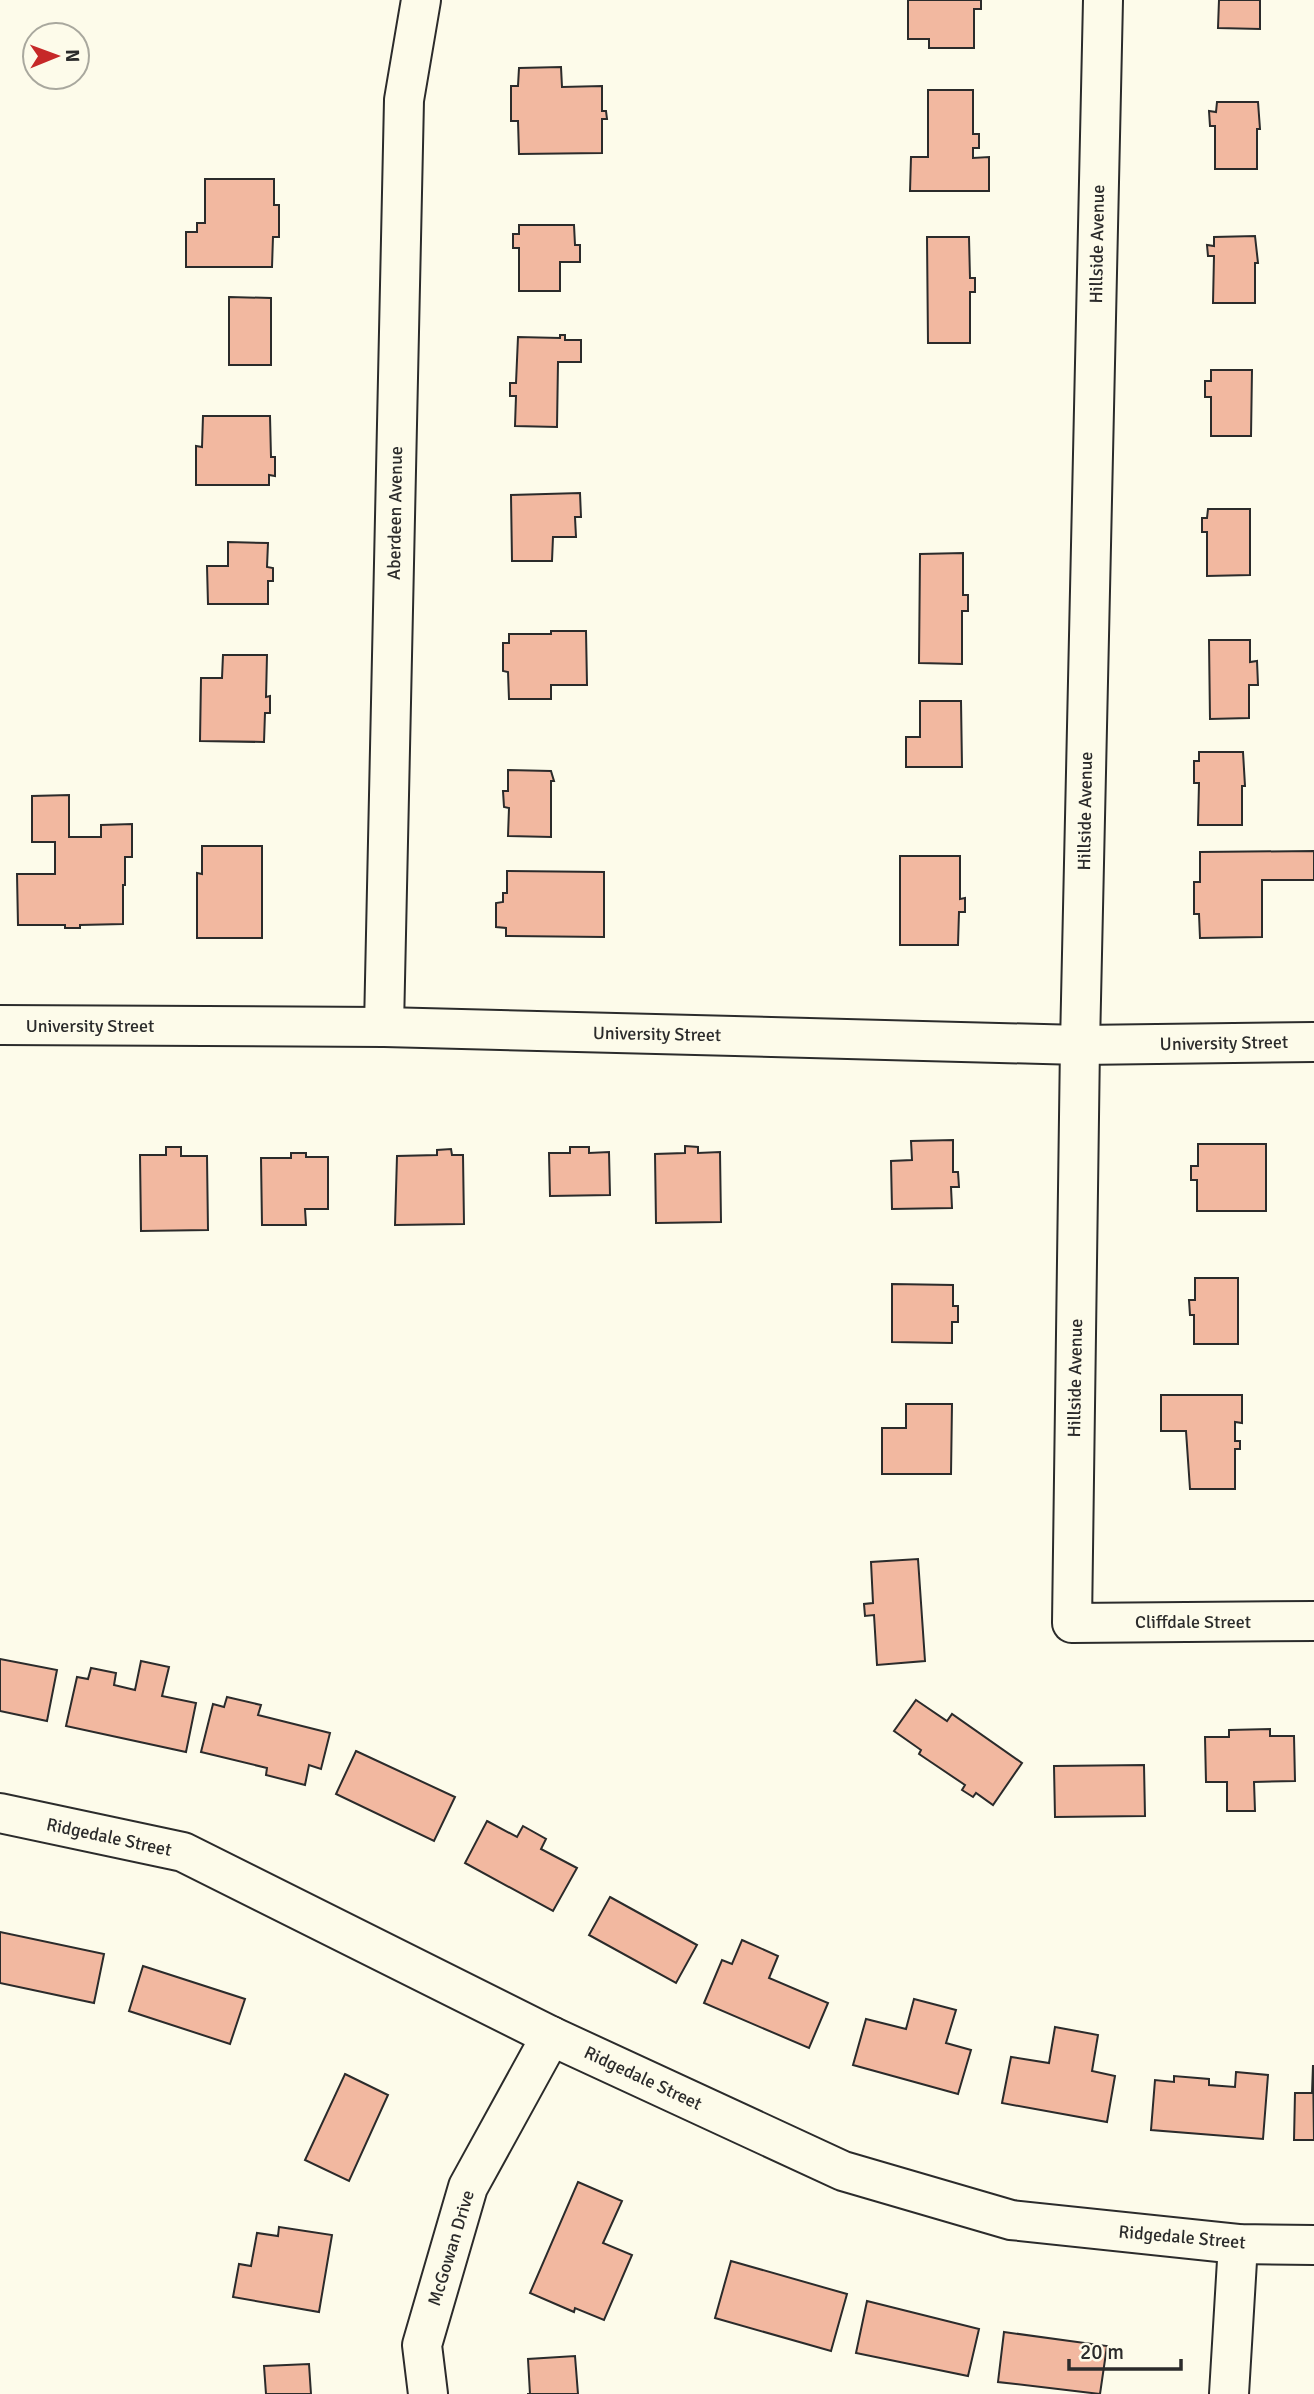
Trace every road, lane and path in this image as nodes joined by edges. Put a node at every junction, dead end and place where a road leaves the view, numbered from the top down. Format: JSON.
{"nodes":[{"id":1,"x":421,"y":0,"type":"edge"},
{"id":2,"x":1103,"y":0,"type":"edge"},
{"id":3,"x":0,"y":1025,"type":"edge"},
{"id":4,"x":384,"y":1027,"type":"junction"},
{"id":5,"x":1314,"y":1042,"type":"edge"},
{"id":6,"x":1080,"y":1045,"type":"junction"},
{"id":7,"x":1314,"y":1621,"type":"edge"},
{"id":8,"x":1072,"y":1623,"type":"joint"},
{"id":9,"x":0,"y":1813,"type":"edge"},
{"id":10,"x":551,"y":2036,"type":"junction"},
{"id":11,"x":1238,"y":2244,"type":"junction"},
{"id":12,"x":1314,"y":2245,"type":"edge"},
{"id":13,"x":428,"y":2394,"type":"edge"},
{"id":14,"x":1229,"y":2394,"type":"edge"}],
"edges":[{"from":1,"to":4,"type":"street","name":"Aberdeen Avenue"},
{"from":2,"to":6,"type":"street","name":"Hillside Avenue"},
{"from":3,"to":4,"type":"street","name":"University Street"},
{"from":4,"to":6,"type":"street","name":"University Street"},
{"from":5,"to":6,"type":"street","name":"University Street"},
{"from":6,"to":8,"type":"street","name":"Hillside Avenue"},
{"from":7,"to":8,"type":"street","name":"Cliffdale Street"},
{"from":9,"to":10,"type":"street","name":"Ridgedale Street"},
{"from":10,"to":11,"type":"street","name":"Ridgedale Street"},
{"from":10,"to":13,"type":"street","name":"McGowan Drive"},
{"from":11,"to":12,"type":"street","name":"Ridgedale Street"},
{"from":11,"to":14,"type":"street"}]}
